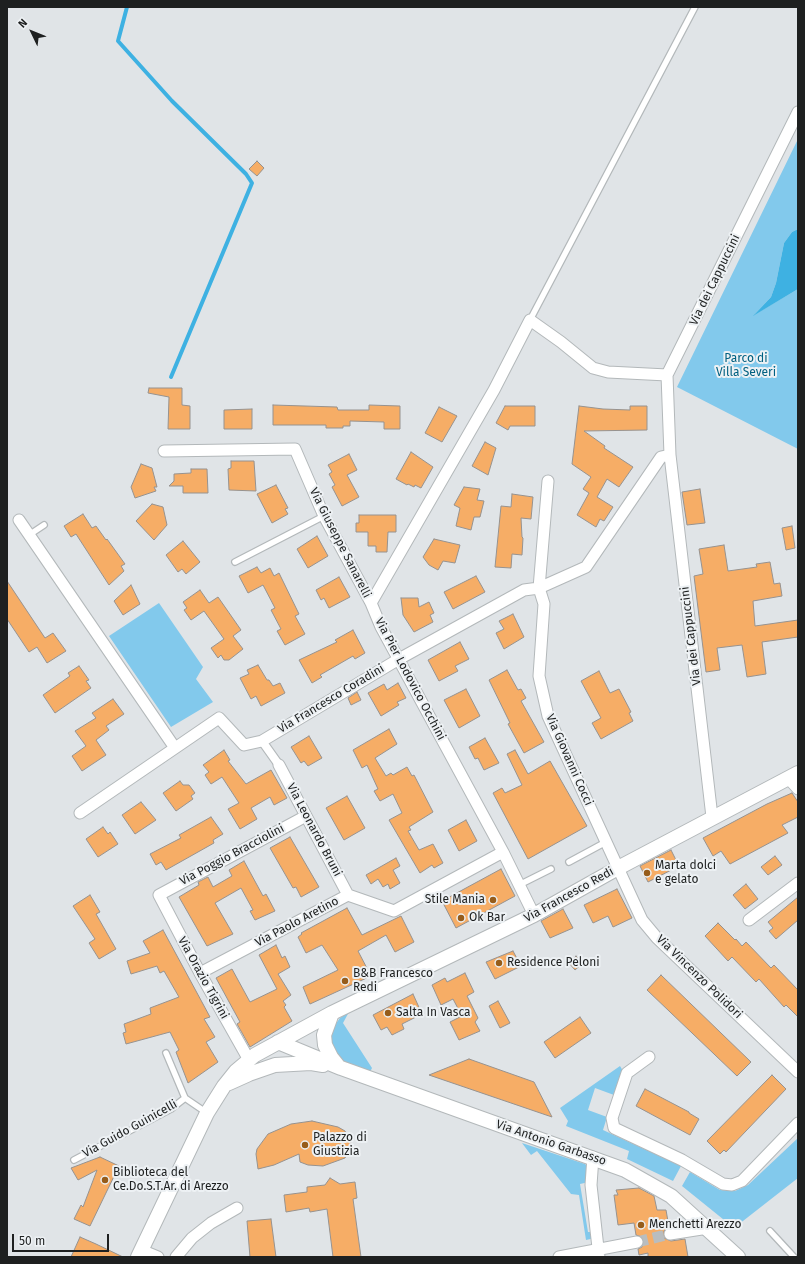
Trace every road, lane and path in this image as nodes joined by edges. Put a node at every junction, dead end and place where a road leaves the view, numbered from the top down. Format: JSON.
{"nodes":[{"id":1,"x":695,"y":7,"type":"edge"},
{"id":2,"x":798,"y":112,"type":"edge"},
{"id":3,"x":530,"y":320,"type":"junction"},
{"id":4,"x":668,"y":375,"type":"junction"},
{"id":5,"x":164,"y":451,"type":"dead end"},
{"id":6,"x":670,"y":455,"type":"junction"},
{"id":7,"x":548,"y":481,"type":"dead end"},
{"id":8,"x":324,"y":516,"type":"junction"},
{"id":9,"x":19,"y":520,"type":"dead end"},
{"id":10,"x":44,"y":525,"type":"dead end"},
{"id":11,"x":29,"y":534,"type":"junction"},
{"id":12,"x":235,"y":562,"type":"dead end"},
{"id":13,"x":539,"y":588,"type":"junction"},
{"id":14,"x":371,"y":604,"type":"junction"},
{"id":15,"x":399,"y":659,"type":"junction"},
{"id":16,"x":262,"y":741,"type":"junction"},
{"id":17,"x":175,"y":748,"type":"junction"},
{"id":18,"x":279,"y":765,"type":"joint"},
{"id":19,"x":793,"y":775,"type":"edge"},
{"id":20,"x":798,"y":789,"type":"edge"},
{"id":21,"x":80,"y":813,"type":"dead end"},
{"id":22,"x":306,"y":816,"type":"junction"},
{"id":23,"x":712,"y":817,"type":"junction"},
{"id":24,"x":606,"y":842,"type":"junction"},
{"id":25,"x":503,"y":852,"type":"junction"},
{"id":26,"x":569,"y":862,"type":"dead end"},
{"id":27,"x":618,"y":868,"type":"junction"},
{"id":28,"x":551,"y":869,"type":"dead end"},
{"id":29,"x":798,"y":882,"type":"edge"},
{"id":30,"x":519,"y":885,"type":"junction"},
{"id":31,"x":159,"y":895,"type":"joint"},
{"id":32,"x":348,"y":895,"type":"junction"},
{"id":33,"x":534,"y":915,"type":"junction"},
{"id":34,"x":749,"y":920,"type":"dead end"},
{"id":35,"x":200,"y":973,"type":"junction"},
{"id":36,"x":332,"y":1013,"type":"junction"},
{"id":37,"x":278,"y":1042,"type":"junction"},
{"id":38,"x":166,"y":1053,"type":"dead end"},
{"id":39,"x":649,"y":1057,"type":"dead end"},
{"id":40,"x":249,"y":1060,"type":"junction"},
{"id":41,"x":341,"y":1068,"type":"junction"},
{"id":42,"x":798,"y":1072,"type":"edge"},
{"id":43,"x":224,"y":1086,"type":"junction"},
{"id":44,"x":186,"y":1098,"type":"junction"},
{"id":45,"x":207,"y":1113,"type":"junction"},
{"id":46,"x":798,"y":1123,"type":"edge"},
{"id":47,"x":593,"y":1157,"type":"junction"},
{"id":48,"x":74,"y":1160,"type":"dead end"},
{"id":49,"x":238,"y":1208,"type":"dead end"},
{"id":50,"x":708,"y":1228,"type":"junction"},
{"id":51,"x":770,"y":1231,"type":"dead end"},
{"id":52,"x":670,"y":1234,"type":"tunnel mouth"},
{"id":53,"x":637,"y":1242,"type":"tunnel mouth"},
{"id":54,"x":598,"y":1253,"type":"edge"},
{"id":55,"x":140,"y":1254,"type":"edge"},
{"id":56,"x":158,"y":1257,"type":"edge"},
{"id":57,"x":176,"y":1257,"type":"edge"},
{"id":58,"x":559,"y":1257,"type":"edge"},
{"id":59,"x":738,"y":1257,"type":"edge"},
{"id":60,"x":794,"y":1257,"type":"edge"}],
"edges":[{"from":1,"to":3,"type":"lane"},
{"from":2,"to":4,"type":"street","name":"Via dei Cappuccini"},
{"from":3,"to":4,"type":"street"},
{"from":3,"to":14,"type":"street","name":"Via Pier Lodovico Occhini"},
{"from":4,"to":6,"type":"street","name":"Via dei Cappuccini"},
{"from":5,"to":8,"type":"street","name":"Via Giuseppe Sanarelli"},
{"from":6,"to":13,"type":"street"},
{"from":6,"to":23,"type":"street","name":"Via dei Cappuccini"},
{"from":7,"to":13,"type":"street","name":"Via Giovanni Cocci"},
{"from":8,"to":12,"type":"lane"},
{"from":8,"to":14,"type":"street","name":"Via Giuseppe Sanarelli"},
{"from":9,"to":11,"type":"street"},
{"from":10,"to":11,"type":"lane"},
{"from":11,"to":17,"type":"street"},
{"from":13,"to":15,"type":"street","name":"Via Francesco Coradini"},
{"from":13,"to":24,"type":"street","name":"Via Giovanni Cocci"},
{"from":14,"to":15,"type":"street","name":"Via Pier Lodovico Occhini"},
{"from":15,"to":16,"type":"street","name":"Via Francesco Coradini"},
{"from":15,"to":25,"type":"street","name":"Via Pier Lodovico Occhini"},
{"from":16,"to":17,"type":"street","name":"Via Francesco Coradini"},
{"from":16,"to":18,"type":"street"},
{"from":17,"to":21,"type":"street","name":"Via Francesco Coradini"},
{"from":18,"to":22,"type":"street","name":"Via Leonardo Bruni"},
{"from":19,"to":20,"type":"street"},
{"from":19,"to":23,"type":"street","name":"Via Francesco Redi"},
{"from":22,"to":31,"type":"street","name":"Via Poggio Bracciolini"},
{"from":22,"to":32,"type":"street","name":"Via Leonardo Bruni"},
{"from":23,"to":27,"type":"street","name":"Via Francesco Redi"},
{"from":24,"to":26,"type":"lane"},
{"from":24,"to":27,"type":"street","name":"Via Giovanni Cocci"},
{"from":25,"to":30,"type":"street","name":"Via Pier Lodovico Occhini"},
{"from":25,"to":32,"type":"street","name":"Via Paolo Aretino"},
{"from":27,"to":33,"type":"street","name":"Via Francesco Redi"},
{"from":27,"to":42,"type":"street","name":"Via Vincenzo Polidori"},
{"from":28,"to":30,"type":"lane"},
{"from":29,"to":34,"type":"street"},
{"from":30,"to":33,"type":"street","name":"Via Pier Lodovico Occhini"},
{"from":31,"to":35,"type":"street","name":"Via Orazio Tigrini"},
{"from":32,"to":35,"type":"street","name":"Via Paolo Aretino"},
{"from":33,"to":36,"type":"street","name":"Via Francesco Redi"},
{"from":35,"to":40,"type":"street","name":"Via Orazio Tigrini"},
{"from":36,"to":37,"type":"street","name":"Via Francesco Redi"},
{"from":36,"to":41,"type":"street"},
{"from":37,"to":40,"type":"street","name":"Via Francesco Redi"},
{"from":37,"to":41,"type":"street","name":"Via Antonio Garbasso"},
{"from":38,"to":44,"type":"lane"},
{"from":39,"to":46,"type":"street"},
{"from":40,"to":43,"type":"street","name":"Via Francesco Redi"},
{"from":41,"to":43,"type":"street","name":"Via Antonio Garbasso"},
{"from":41,"to":47,"type":"street","name":"Via Antonio Garbasso"},
{"from":43,"to":45,"type":"street","name":"Via Francesco Redi"},
{"from":44,"to":45,"type":"lane"},
{"from":44,"to":48,"type":"lane","name":"Via Guido Guinicelli"},
{"from":45,"to":55,"type":"street","name":"Via Francesco Redi"},
{"from":47,"to":50,"type":"street","name":"Via Antonio Garbasso"},
{"from":47,"to":54,"type":"street"},
{"from":49,"to":57,"type":"street"},
{"from":50,"to":52,"type":"street"},
{"from":50,"to":59,"type":"street","name":"Via Antonio Garbasso"},
{"from":51,"to":60,"type":"lane"},
{"from":53,"to":54,"type":"street"},
{"from":54,"to":58,"type":"street"},
{"from":55,"to":56,"type":"street"}]}
